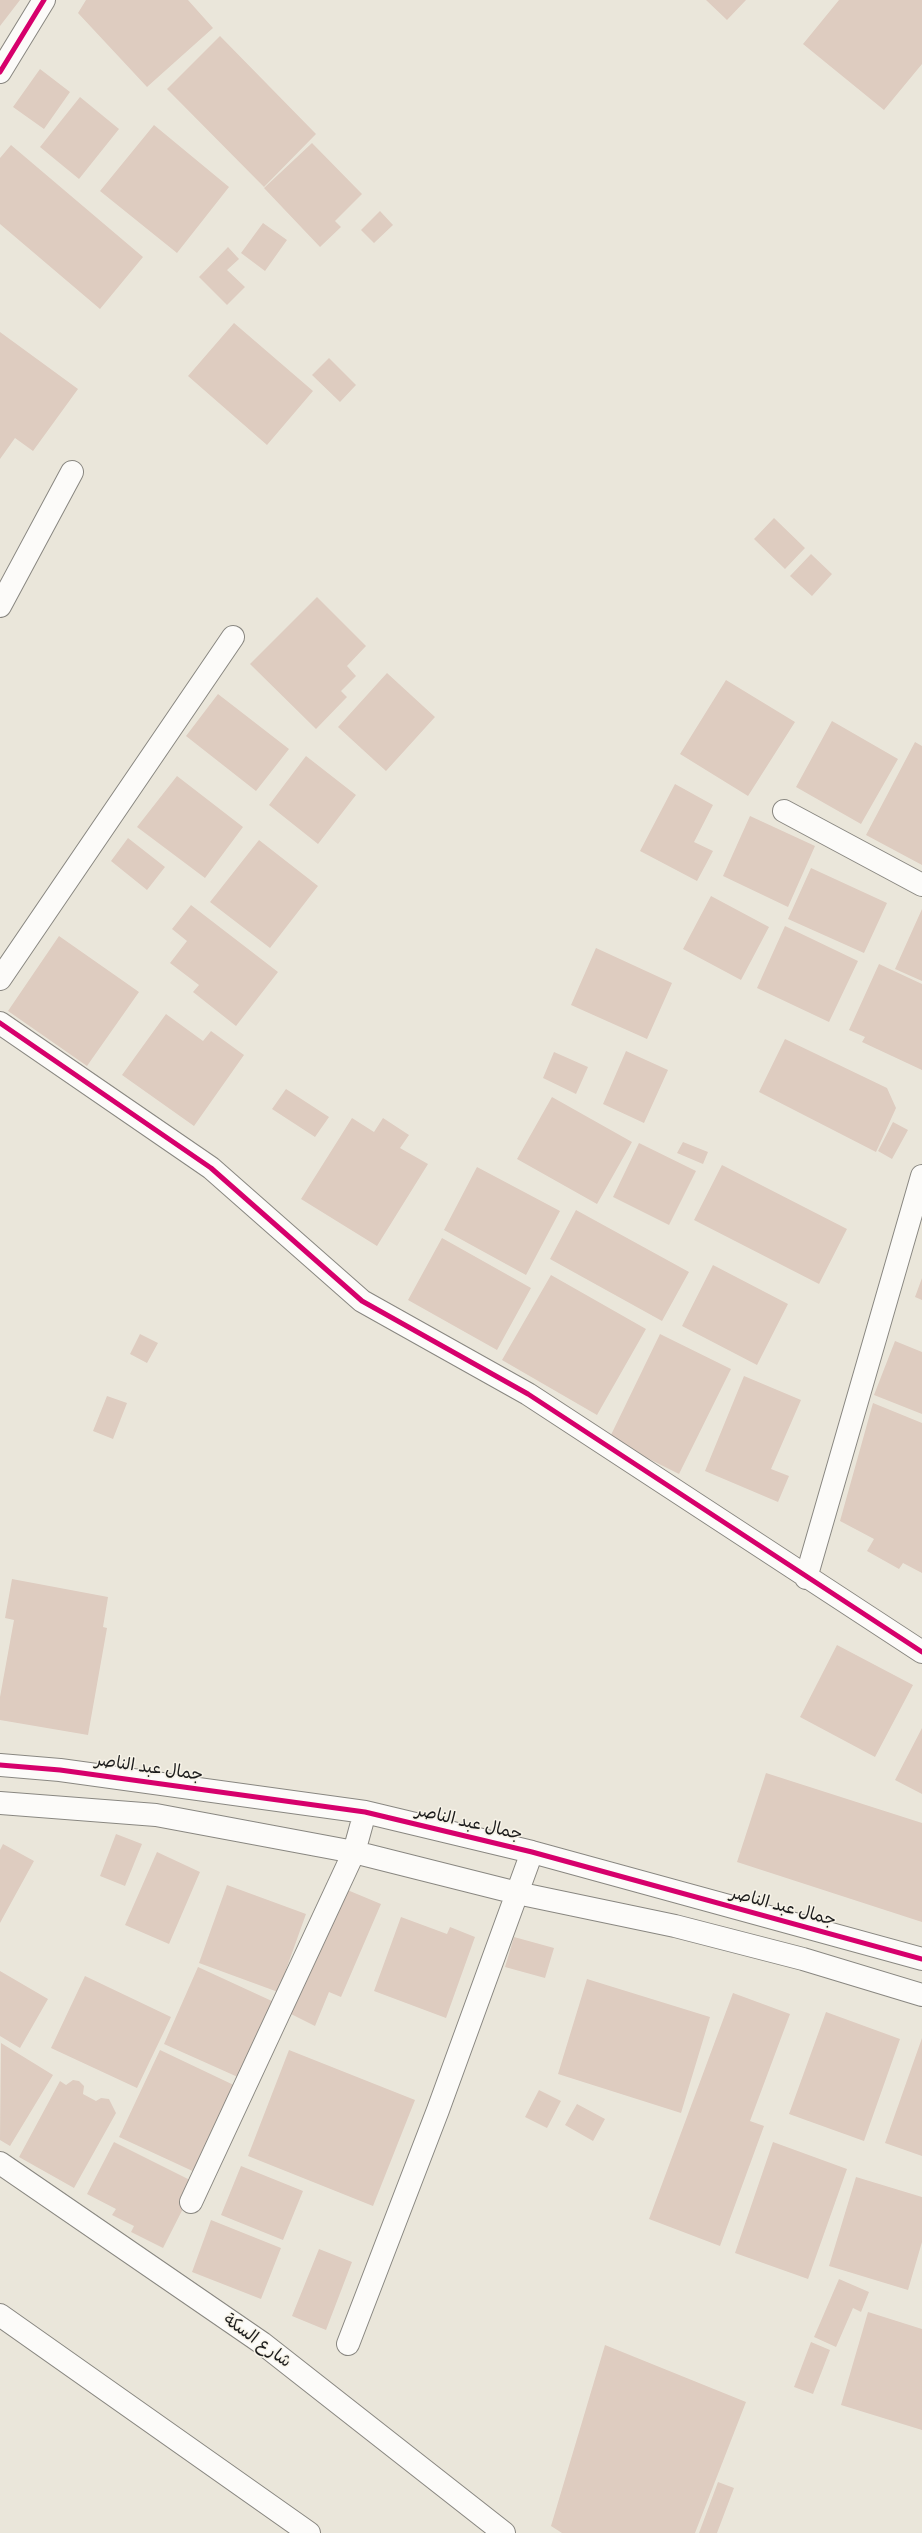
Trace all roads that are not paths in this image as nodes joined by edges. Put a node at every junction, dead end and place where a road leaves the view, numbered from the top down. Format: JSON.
{"nodes":[{"id":1,"x":44,"y":0,"type":"edge"},
{"id":2,"x":0,"y":72,"type":"edge"},
{"id":3,"x":72,"y":472,"type":"dead end"},
{"id":4,"x":0,"y":606,"type":"edge"},
{"id":5,"x":233,"y":637,"type":"dead end"},
{"id":6,"x":784,"y":811,"type":"dead end"},
{"id":7,"x":922,"y":885,"type":"edge"},
{"id":8,"x":0,"y":979,"type":"edge"},
{"id":9,"x":0,"y":1023,"type":"edge"},
{"id":10,"x":922,"y":1176,"type":"edge"},
{"id":11,"x":806,"y":1578,"type":"junction"},
{"id":12,"x":922,"y":1652,"type":"edge"},
{"id":13,"x":0,"y":1766,"type":"edge"},
{"id":14,"x":0,"y":1803,"type":"edge"},
{"id":15,"x":365,"y":1812,"type":"junction"},
{"id":16,"x":354,"y":1852,"type":"junction"},
{"id":17,"x":532,"y":1852,"type":"junction"},
{"id":18,"x":517,"y":1893,"type":"junction"},
{"id":19,"x":922,"y":1959,"type":"edge"},
{"id":20,"x":922,"y":1995,"type":"edge"},
{"id":21,"x":0,"y":2163,"type":"edge"},
{"id":22,"x":191,"y":2202,"type":"dead end"},
{"id":23,"x":0,"y":2315,"type":"edge"},
{"id":24,"x":348,"y":2344,"type":"dead end"},
{"id":25,"x":309,"y":2533,"type":"edge"},
{"id":26,"x":504,"y":2533,"type":"edge"}],
"edges":[{"from":1,"to":2,"type":"street"},
{"from":3,"to":4,"type":"street"},
{"from":5,"to":8,"type":"street"},
{"from":6,"to":7,"type":"street"},
{"from":9,"to":11,"type":"street"},
{"from":10,"to":11,"type":"street"},
{"from":11,"to":12,"type":"street"},
{"from":13,"to":15,"type":"street","name":"جمال عبد الناصر"},
{"from":14,"to":16,"type":"street"},
{"from":15,"to":16,"type":"street"},
{"from":15,"to":17,"type":"street","name":"جمال عبد الناصر"},
{"from":16,"to":18,"type":"street"},
{"from":16,"to":22,"type":"street"},
{"from":17,"to":18,"type":"street"},
{"from":17,"to":19,"type":"street","name":"جمال عبد الناصر"},
{"from":18,"to":20,"type":"street"},
{"from":18,"to":24,"type":"street"},
{"from":21,"to":26,"type":"street","name":"شارع السكة"},
{"from":23,"to":25,"type":"street"}]}
